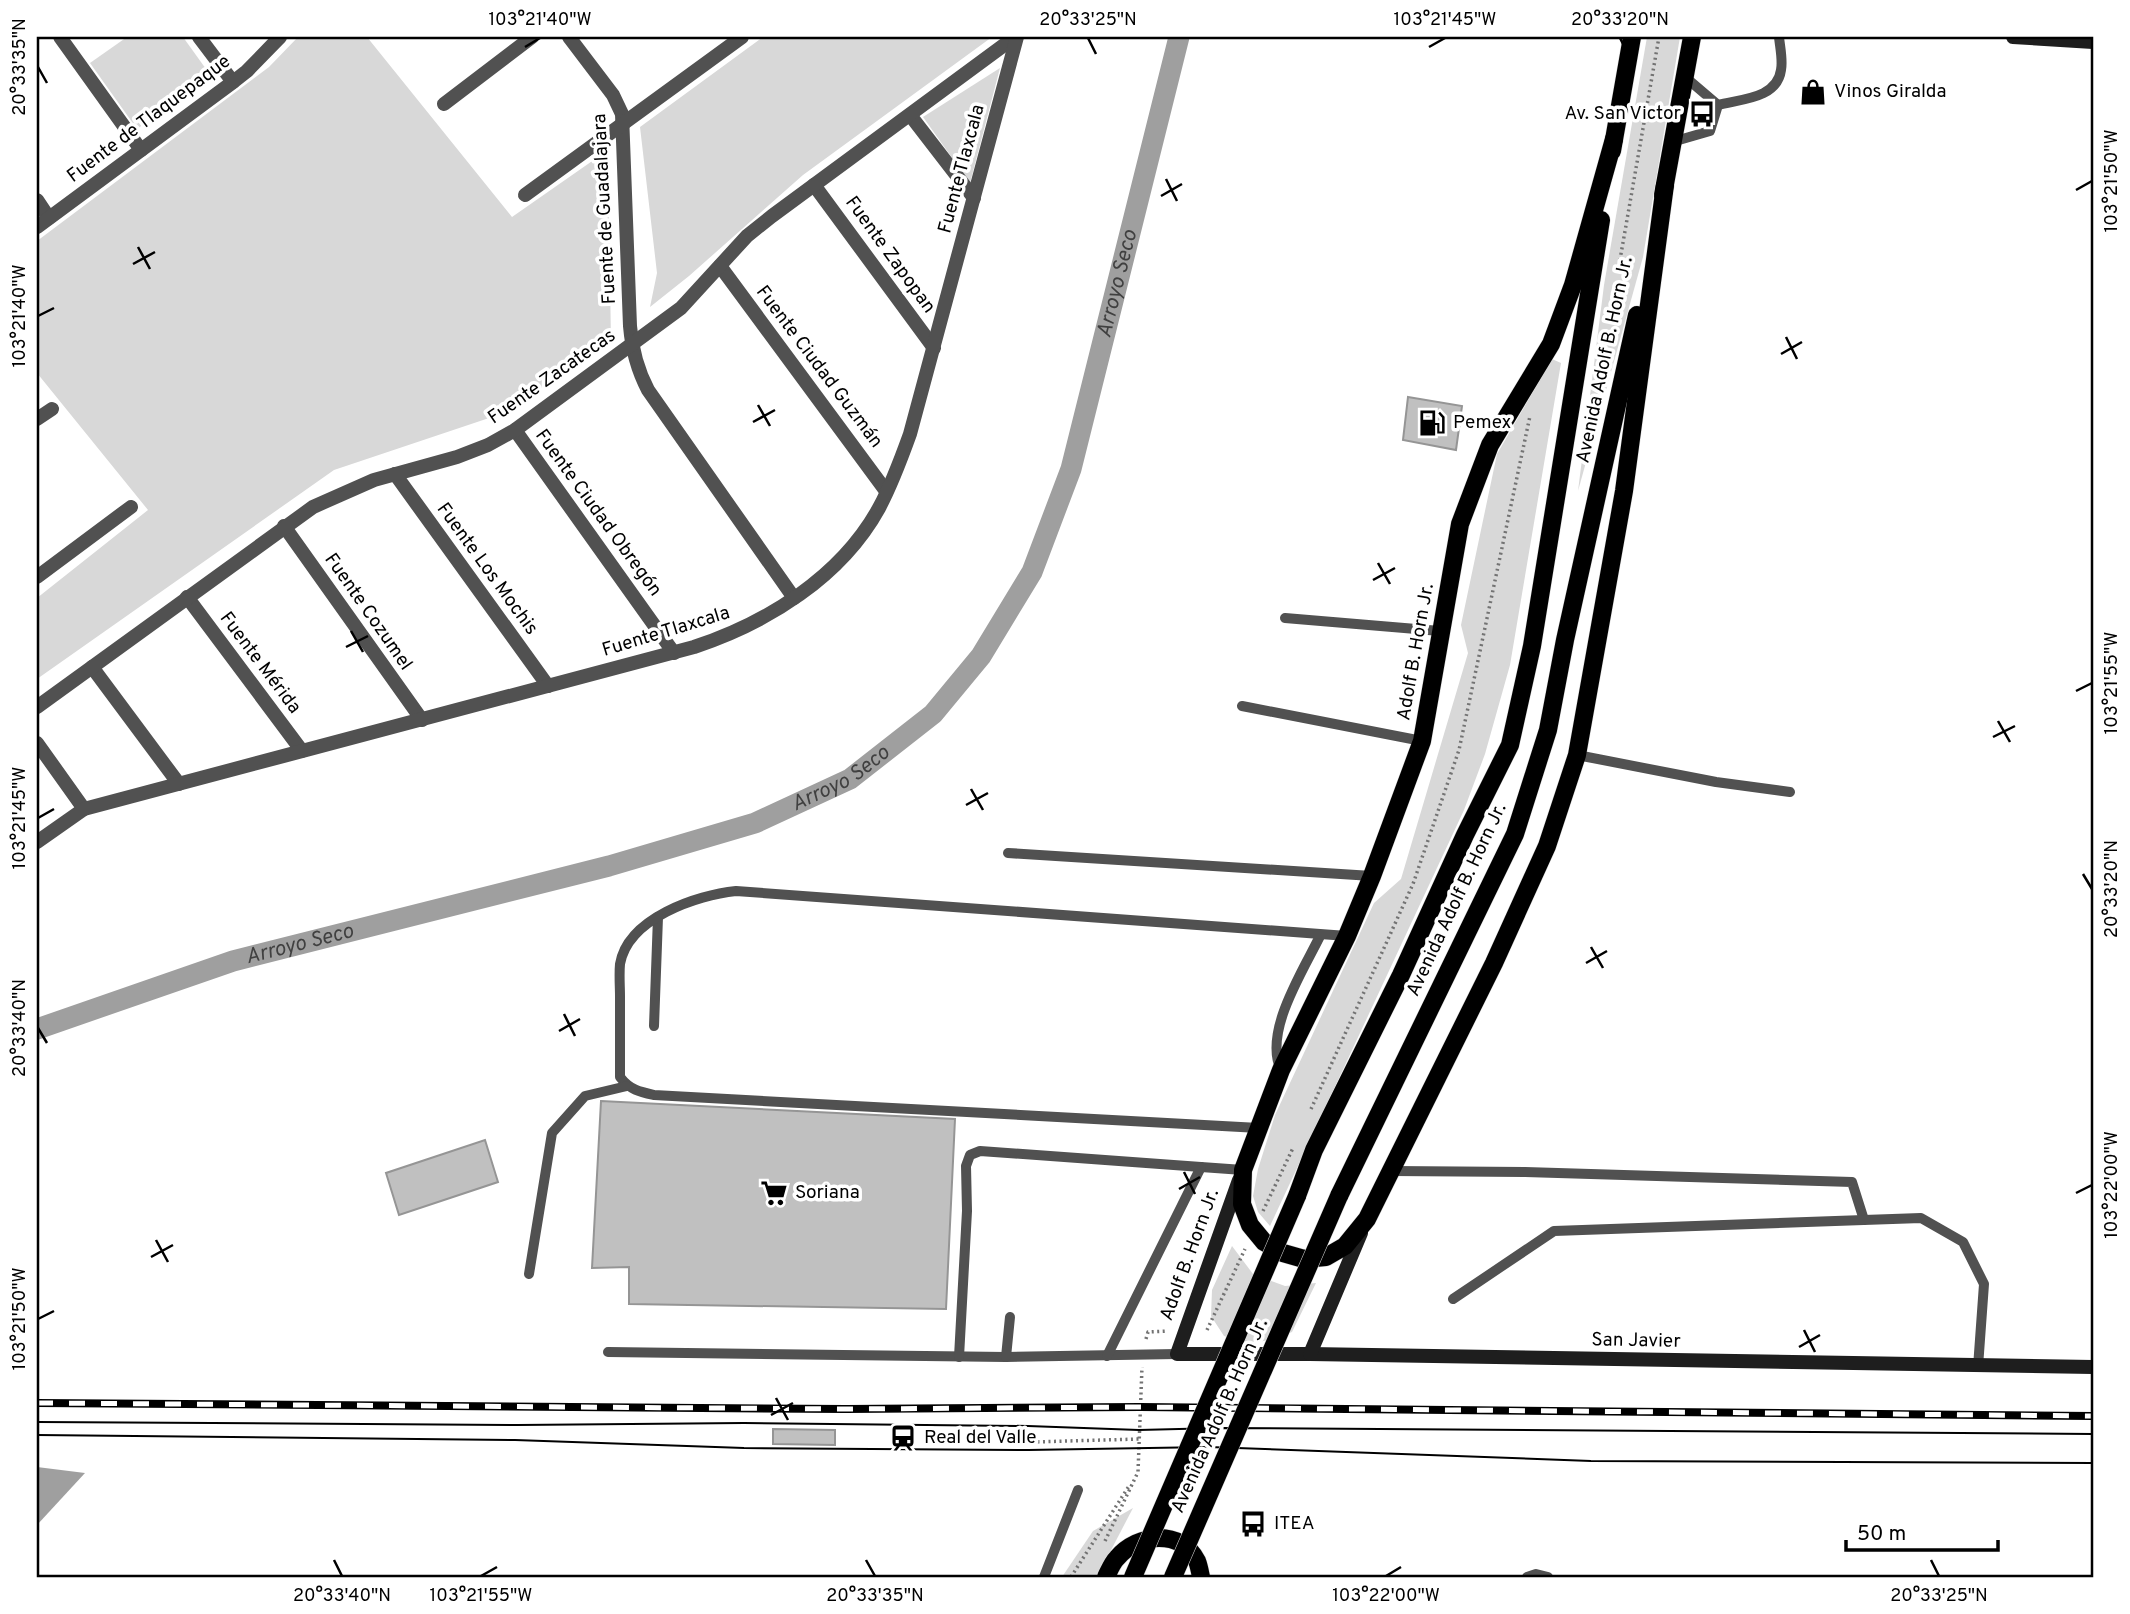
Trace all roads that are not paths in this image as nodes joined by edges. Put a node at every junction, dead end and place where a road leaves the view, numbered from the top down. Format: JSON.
{"nodes":[{"id":1,"x":60,"y":37,"type":"edge"},
{"id":2,"x":199,"y":37,"type":"edge"},
{"id":3,"x":280,"y":37,"type":"edge"},
{"id":4,"x":532,"y":37,"type":"edge"},
{"id":5,"x":569,"y":37,"type":"edge"},
{"id":6,"x":1016,"y":37,"type":"edge"},
{"id":7,"x":1632,"y":37,"type":"edge"},
{"id":8,"x":1692,"y":37,"type":"edge"},
{"id":9,"x":1779,"y":37,"type":"edge"},
{"id":10,"x":2013,"y":37,"type":"edge"},
{"id":11,"x":738,"y":38,"type":"edge"},
{"id":12,"x":2075,"y":39,"type":"edge"},
{"id":13,"x":2093,"y":42,"type":"edge"},
{"id":14,"x":1684,"y":76,"type":"junction"},
{"id":15,"x":233,"y":82,"type":"junction"},
{"id":16,"x":444,"y":104,"type":"dead end"},
{"id":17,"x":1718,"y":105,"type":"junction"},
{"id":18,"x":910,"y":115,"type":"junction"},
{"id":19,"x":622,"y":124,"type":"junction"},
{"id":20,"x":1614,"y":139,"type":"junction"},
{"id":21,"x":1672,"y":142,"type":"junction"},
{"id":22,"x":141,"y":150,"type":"junction"},
{"id":23,"x":814,"y":185,"type":"junction"},
{"id":24,"x":1665,"y":185,"type":"junction"},
{"id":25,"x":525,"y":195,"type":"dead end"},
{"id":26,"x":974,"y":198,"type":"junction"},
{"id":27,"x":37,"y":200,"type":"edge"},
{"id":28,"x":49,"y":218,"type":"junction"},
{"id":29,"x":37,"y":227,"type":"edge"},
{"id":30,"x":720,"y":266,"type":"junction"},
{"id":31,"x":632,"y":346,"type":"junction"},
{"id":32,"x":934,"y":348,"type":"junction"},
{"id":33,"x":52,"y":408,"type":"dead end"},
{"id":34,"x":37,"y":419,"type":"edge"},
{"id":35,"x":515,"y":430,"type":"junction"},
{"id":36,"x":395,"y":474,"type":"junction"},
{"id":37,"x":887,"y":491,"type":"junction"},
{"id":38,"x":131,"y":507,"type":"dead end"},
{"id":39,"x":284,"y":526,"type":"junction"},
{"id":40,"x":37,"y":577,"type":"edge"},
{"id":41,"x":187,"y":597,"type":"junction"},
{"id":42,"x":794,"y":598,"type":"junction"},
{"id":43,"x":1285,"y":618,"type":"dead end"},
{"id":44,"x":1440,"y":631,"type":"junction"},
{"id":45,"x":674,"y":653,"type":"junction"},
{"id":46,"x":92,"y":667,"type":"junction"},
{"id":47,"x":548,"y":686,"type":"junction"},
{"id":48,"x":1242,"y":706,"type":"dead end"},
{"id":49,"x":37,"y":707,"type":"edge"},
{"id":50,"x":422,"y":720,"type":"junction"},
{"id":51,"x":1422,"y":741,"type":"junction"},
{"id":52,"x":37,"y":743,"type":"edge"},
{"id":53,"x":302,"y":751,"type":"junction"},
{"id":54,"x":1577,"y":755,"type":"junction"},
{"id":55,"x":179,"y":784,"type":"junction"},
{"id":56,"x":1790,"y":792,"type":"dead end"},
{"id":57,"x":84,"y":809,"type":"junction"},
{"id":58,"x":37,"y":842,"type":"edge"},
{"id":59,"x":1008,"y":853,"type":"dead end"},
{"id":60,"x":1372,"y":876,"type":"junction"},
{"id":61,"x":658,"y":917,"type":"junction"},
{"id":62,"x":1320,"y":936,"type":"junction"},
{"id":63,"x":1347,"y":936,"type":"junction"},
{"id":64,"x":654,"y":1026,"type":"dead end"},
{"id":65,"x":1281,"y":1070,"type":"junction"},
{"id":66,"x":627,"y":1086,"type":"junction"},
{"id":67,"x":1259,"y":1128,"type":"junction"},
{"id":68,"x":1201,"y":1167,"type":"junction"},
{"id":69,"x":1242,"y":1170,"type":"junction"},
{"id":70,"x":1392,"y":1171,"type":"junction"},
{"id":71,"x":1367,"y":1219,"type":"junction"},
{"id":72,"x":1864,"y":1220,"type":"junction"},
{"id":73,"x":530,"y":1275,"type":"dead end"},
{"id":74,"x":1453,"y":1299,"type":"dead end"},
{"id":75,"x":1010,"y":1317,"type":"dead end"},
{"id":76,"x":608,"y":1352,"type":"dead end"},
{"id":77,"x":1177,"y":1354,"type":"junction"},
{"id":78,"x":1310,"y":1354,"type":"junction"},
{"id":79,"x":1107,"y":1356,"type":"junction"},
{"id":80,"x":959,"y":1357,"type":"junction"},
{"id":81,"x":1006,"y":1357,"type":"junction"},
{"id":82,"x":1978,"y":1367,"type":"junction"},
{"id":83,"x":2093,"y":1367,"type":"edge"},
{"id":84,"x":1078,"y":1490,"type":"dead end"},
{"id":85,"x":1044,"y":1577,"type":"edge"},
{"id":86,"x":1106,"y":1577,"type":"edge"},
{"id":87,"x":1133,"y":1577,"type":"edge"},
{"id":88,"x":1173,"y":1577,"type":"edge"},
{"id":89,"x":1201,"y":1577,"type":"edge"},
{"id":90,"x":1527,"y":1577,"type":"edge"},
{"id":91,"x":1548,"y":1577,"type":"edge"}],
"edges":[{"from":1,"to":22,"type":"street"},
{"from":2,"to":15,"type":"street"},
{"from":3,"to":15,"type":"street","name":"Fuente de Tlaquepaque"},
{"from":4,"to":16,"type":"street"},
{"from":5,"to":19,"type":"street","name":"Fuente de Guadalajara"},
{"from":6,"to":18,"type":"street","name":"Fuente Zacatecas"},
{"from":6,"to":26,"type":"street","name":"Fuente Tlaxcala"},
{"from":7,"to":20,"type":"main road","name":"Avenida Adolf B. Horn Jr."},
{"from":8,"to":14,"type":"main road","name":"Avenida Adolf B. Horn Jr."},
{"from":9,"to":17,"type":"lane"},
{"from":10,"to":12,"type":"street"},
{"from":11,"to":19,"type":"street"},
{"from":12,"to":13,"type":"street"},
{"from":14,"to":17,"type":"lane"},
{"from":14,"to":21,"type":"main road","name":"Avenida Adolf B. Horn Jr."},
{"from":15,"to":22,"type":"street","name":"Fuente de Tlaquepaque"},
{"from":17,"to":21,"type":"lane"},
{"from":18,"to":23,"type":"street","name":"Fuente Zacatecas"},
{"from":18,"to":26,"type":"street"},
{"from":19,"to":25,"type":"street"},
{"from":19,"to":31,"type":"street","name":"Fuente de Guadalajara"},
{"from":20,"to":44,"type":"main road","name":"Adolf B. Horn Jr."},
{"from":20,"to":87,"type":"main road","name":"Avenida Adolf B. Horn Jr.","bridge":true},
{"from":21,"to":24,"type":"main road","name":"Avenida Adolf B. Horn Jr."},
{"from":22,"to":28,"type":"street","name":"Fuente de Tlaquepaque"},
{"from":23,"to":30,"type":"street","name":"Fuente Zacatecas"},
{"from":23,"to":32,"type":"street","name":"Fuente Zapopan"},
{"from":24,"to":54,"type":"main road","name":"Adolf B. Horn Jr."},
{"from":24,"to":88,"type":"main road","name":"Avenida Adolf B. Horn Jr.","bridge":true},
{"from":26,"to":32,"type":"street","name":"Fuente Tlaxcala"},
{"from":27,"to":28,"type":"street"},
{"from":28,"to":29,"type":"street","name":"Fuente de Tlaquepaque"},
{"from":30,"to":31,"type":"street","name":"Fuente Zacatecas"},
{"from":30,"to":37,"type":"street","name":"Fuente Ciudad Guzmán"},
{"from":31,"to":35,"type":"street","name":"Fuente Zacatecas"},
{"from":31,"to":42,"type":"street","name":"Fuente de Guadalajara"},
{"from":32,"to":37,"type":"street","name":"Fuente Tlaxcala"},
{"from":33,"to":34,"type":"street"},
{"from":35,"to":36,"type":"street","name":"Fuente Zacatecas"},
{"from":35,"to":45,"type":"street","name":"Fuente Ciudad Obregón"},
{"from":36,"to":39,"type":"street","name":"Fuente Zacatecas"},
{"from":36,"to":47,"type":"street","name":"Fuente Los Mochis"},
{"from":37,"to":42,"type":"street","name":"Fuente Tlaxcala"},
{"from":38,"to":40,"type":"street"},
{"from":39,"to":41,"type":"street","name":"Fuente Zacatecas"},
{"from":39,"to":50,"type":"street","name":"Fuente Cozumel"},
{"from":41,"to":46,"type":"street","name":"Fuente Zacatecas"},
{"from":41,"to":53,"type":"street","name":"Fuente Mérida"},
{"from":42,"to":45,"type":"street","name":"Fuente Tlaxcala"},
{"from":43,"to":44,"type":"lane"},
{"from":44,"to":51,"type":"main road","name":"Adolf B. Horn Jr."},
{"from":45,"to":47,"type":"street","name":"Fuente Tlaxcala"},
{"from":46,"to":49,"type":"street","name":"Fuente Zacatecas"},
{"from":46,"to":55,"type":"street"},
{"from":47,"to":50,"type":"street","name":"Fuente Tlaxcala"},
{"from":48,"to":51,"type":"lane"},
{"from":50,"to":53,"type":"street","name":"Fuente Tlaxcala"},
{"from":51,"to":60,"type":"main road","name":"Adolf B. Horn Jr."},
{"from":52,"to":57,"type":"street"},
{"from":53,"to":55,"type":"street","name":"Fuente Tlaxcala"},
{"from":54,"to":56,"type":"lane"},
{"from":54,"to":70,"type":"main road","name":"Adolf B. Horn Jr."},
{"from":55,"to":57,"type":"street","name":"Fuente Tlaxcala"},
{"from":57,"to":58,"type":"street","name":"Fuente Tlaxcala"},
{"from":59,"to":60,"type":"lane"},
{"from":60,"to":63,"type":"main road","name":"Adolf B. Horn Jr."},
{"from":61,"to":62,"type":"lane"},
{"from":61,"to":64,"type":"lane"},
{"from":61,"to":66,"type":"lane"},
{"from":62,"to":63,"type":"lane"},
{"from":62,"to":65,"type":"lane"},
{"from":63,"to":65,"type":"main road","name":"Adolf B. Horn Jr."},
{"from":65,"to":67,"type":"main road","name":"Adolf B. Horn Jr."},
{"from":66,"to":67,"type":"lane"},
{"from":66,"to":73,"type":"lane"},
{"from":67,"to":69,"type":"main road","name":"Adolf B. Horn Jr."},
{"from":68,"to":69,"type":"lane"},
{"from":68,"to":79,"type":"lane"},
{"from":68,"to":80,"type":"lane"},
{"from":69,"to":71,"type":"main road","name":"Adolf B. Horn Jr."},
{"from":69,"to":77,"type":"street","name":"Adolf B. Horn Jr."},
{"from":70,"to":71,"type":"main road","name":"Adolf B. Horn Jr."},
{"from":70,"to":72,"type":"lane"},
{"from":71,"to":78,"type":"street","name":"Adolf B. Horn Jr."},
{"from":72,"to":74,"type":"lane"},
{"from":72,"to":82,"type":"lane"},
{"from":75,"to":81,"type":"lane"},
{"from":76,"to":80,"type":"lane"},
{"from":77,"to":78,"type":"street","name":"San Javier"},
{"from":77,"to":79,"type":"lane"},
{"from":78,"to":82,"type":"street","name":"San Javier"},
{"from":79,"to":81,"type":"lane"},
{"from":80,"to":81,"type":"lane"},
{"from":82,"to":83,"type":"street","name":"San Javier"},
{"from":84,"to":85,"type":"lane"},
{"from":86,"to":89,"type":"main road"},
{"from":90,"to":91,"type":"lane"}]}
